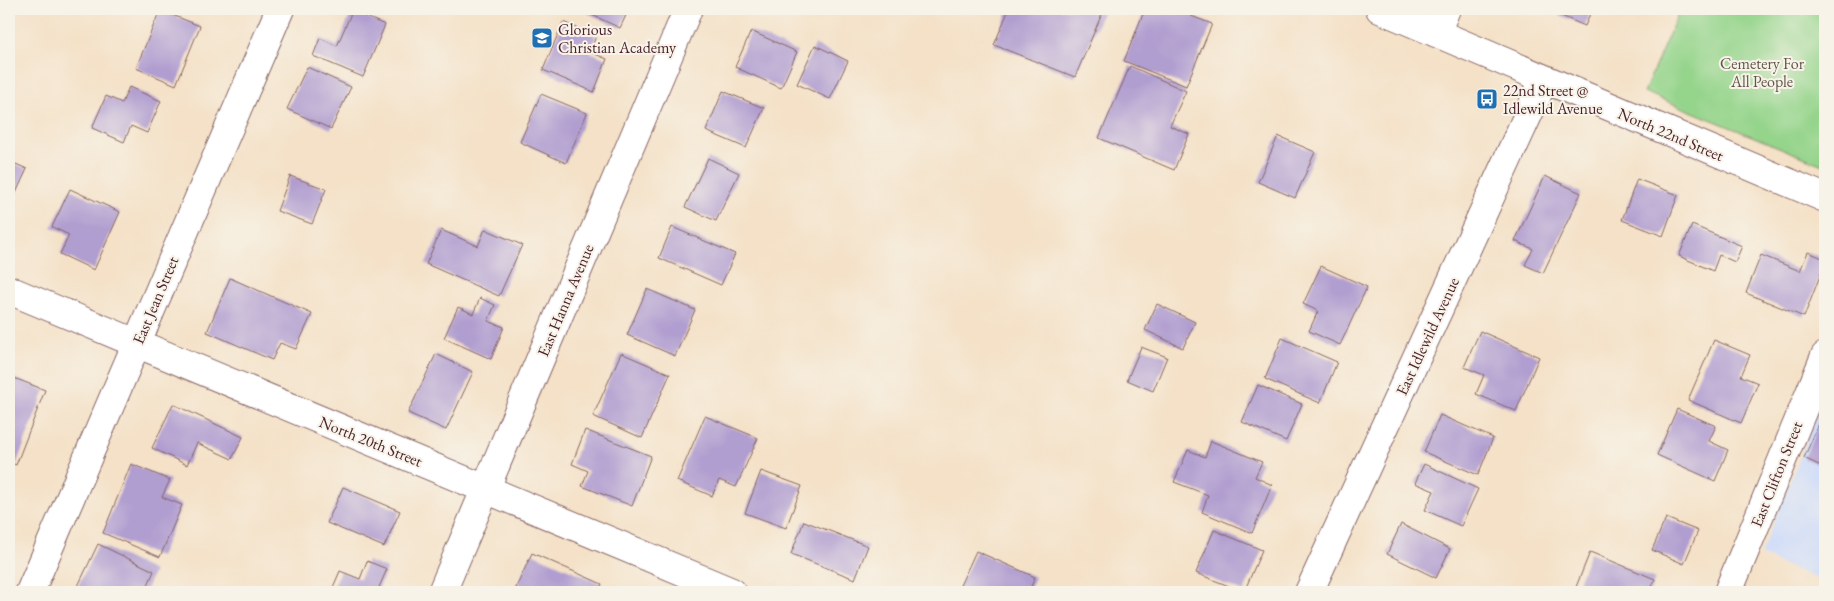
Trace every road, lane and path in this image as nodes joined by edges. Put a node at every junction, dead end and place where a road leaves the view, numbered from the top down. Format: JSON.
{"nodes":[{"id":1,"x":280,"y":9,"type":"edge"},
{"id":2,"x":688,"y":9,"type":"edge"},
{"id":3,"x":1380,"y":9,"type":"edge"},
{"id":4,"x":1441,"y":21,"type":"edge"},
{"id":5,"x":1544,"y":80,"type":"junction"},
{"id":6,"x":1825,"y":198,"type":"edge"},
{"id":7,"x":9,"y":290,"type":"edge"},
{"id":8,"x":136,"y":345,"type":"junction"},
{"id":9,"x":1825,"y":356,"type":"edge"},
{"id":10,"x":486,"y":488,"type":"junction"},
{"id":11,"x":30,"y":592,"type":"edge"},
{"id":12,"x":442,"y":592,"type":"edge"},
{"id":13,"x":732,"y":592,"type":"edge"},
{"id":14,"x":1309,"y":592,"type":"edge"},
{"id":15,"x":1728,"y":592,"type":"edge"}],
"edges":[{"from":1,"to":8,"type":"street","name":"East Jean Street"},
{"from":2,"to":10,"type":"street","name":"East Hanna Avenue"},
{"from":3,"to":4,"type":"street","name":"North 22nd Street"},
{"from":4,"to":5,"type":"street","name":"North 22nd Street"},
{"from":5,"to":6,"type":"street","name":"North 22nd Street"},
{"from":5,"to":14,"type":"street","name":"East Idlewild Avenue"},
{"from":7,"to":8,"type":"street","name":"North 20th Street"},
{"from":8,"to":10,"type":"street","name":"North 20th Street"},
{"from":8,"to":11,"type":"street","name":"East Jean Street"},
{"from":9,"to":15,"type":"street","name":"East Clifton Street"},
{"from":10,"to":12,"type":"street","name":"East Hanna Avenue"},
{"from":10,"to":13,"type":"street","name":"North 20th Street"}]}
